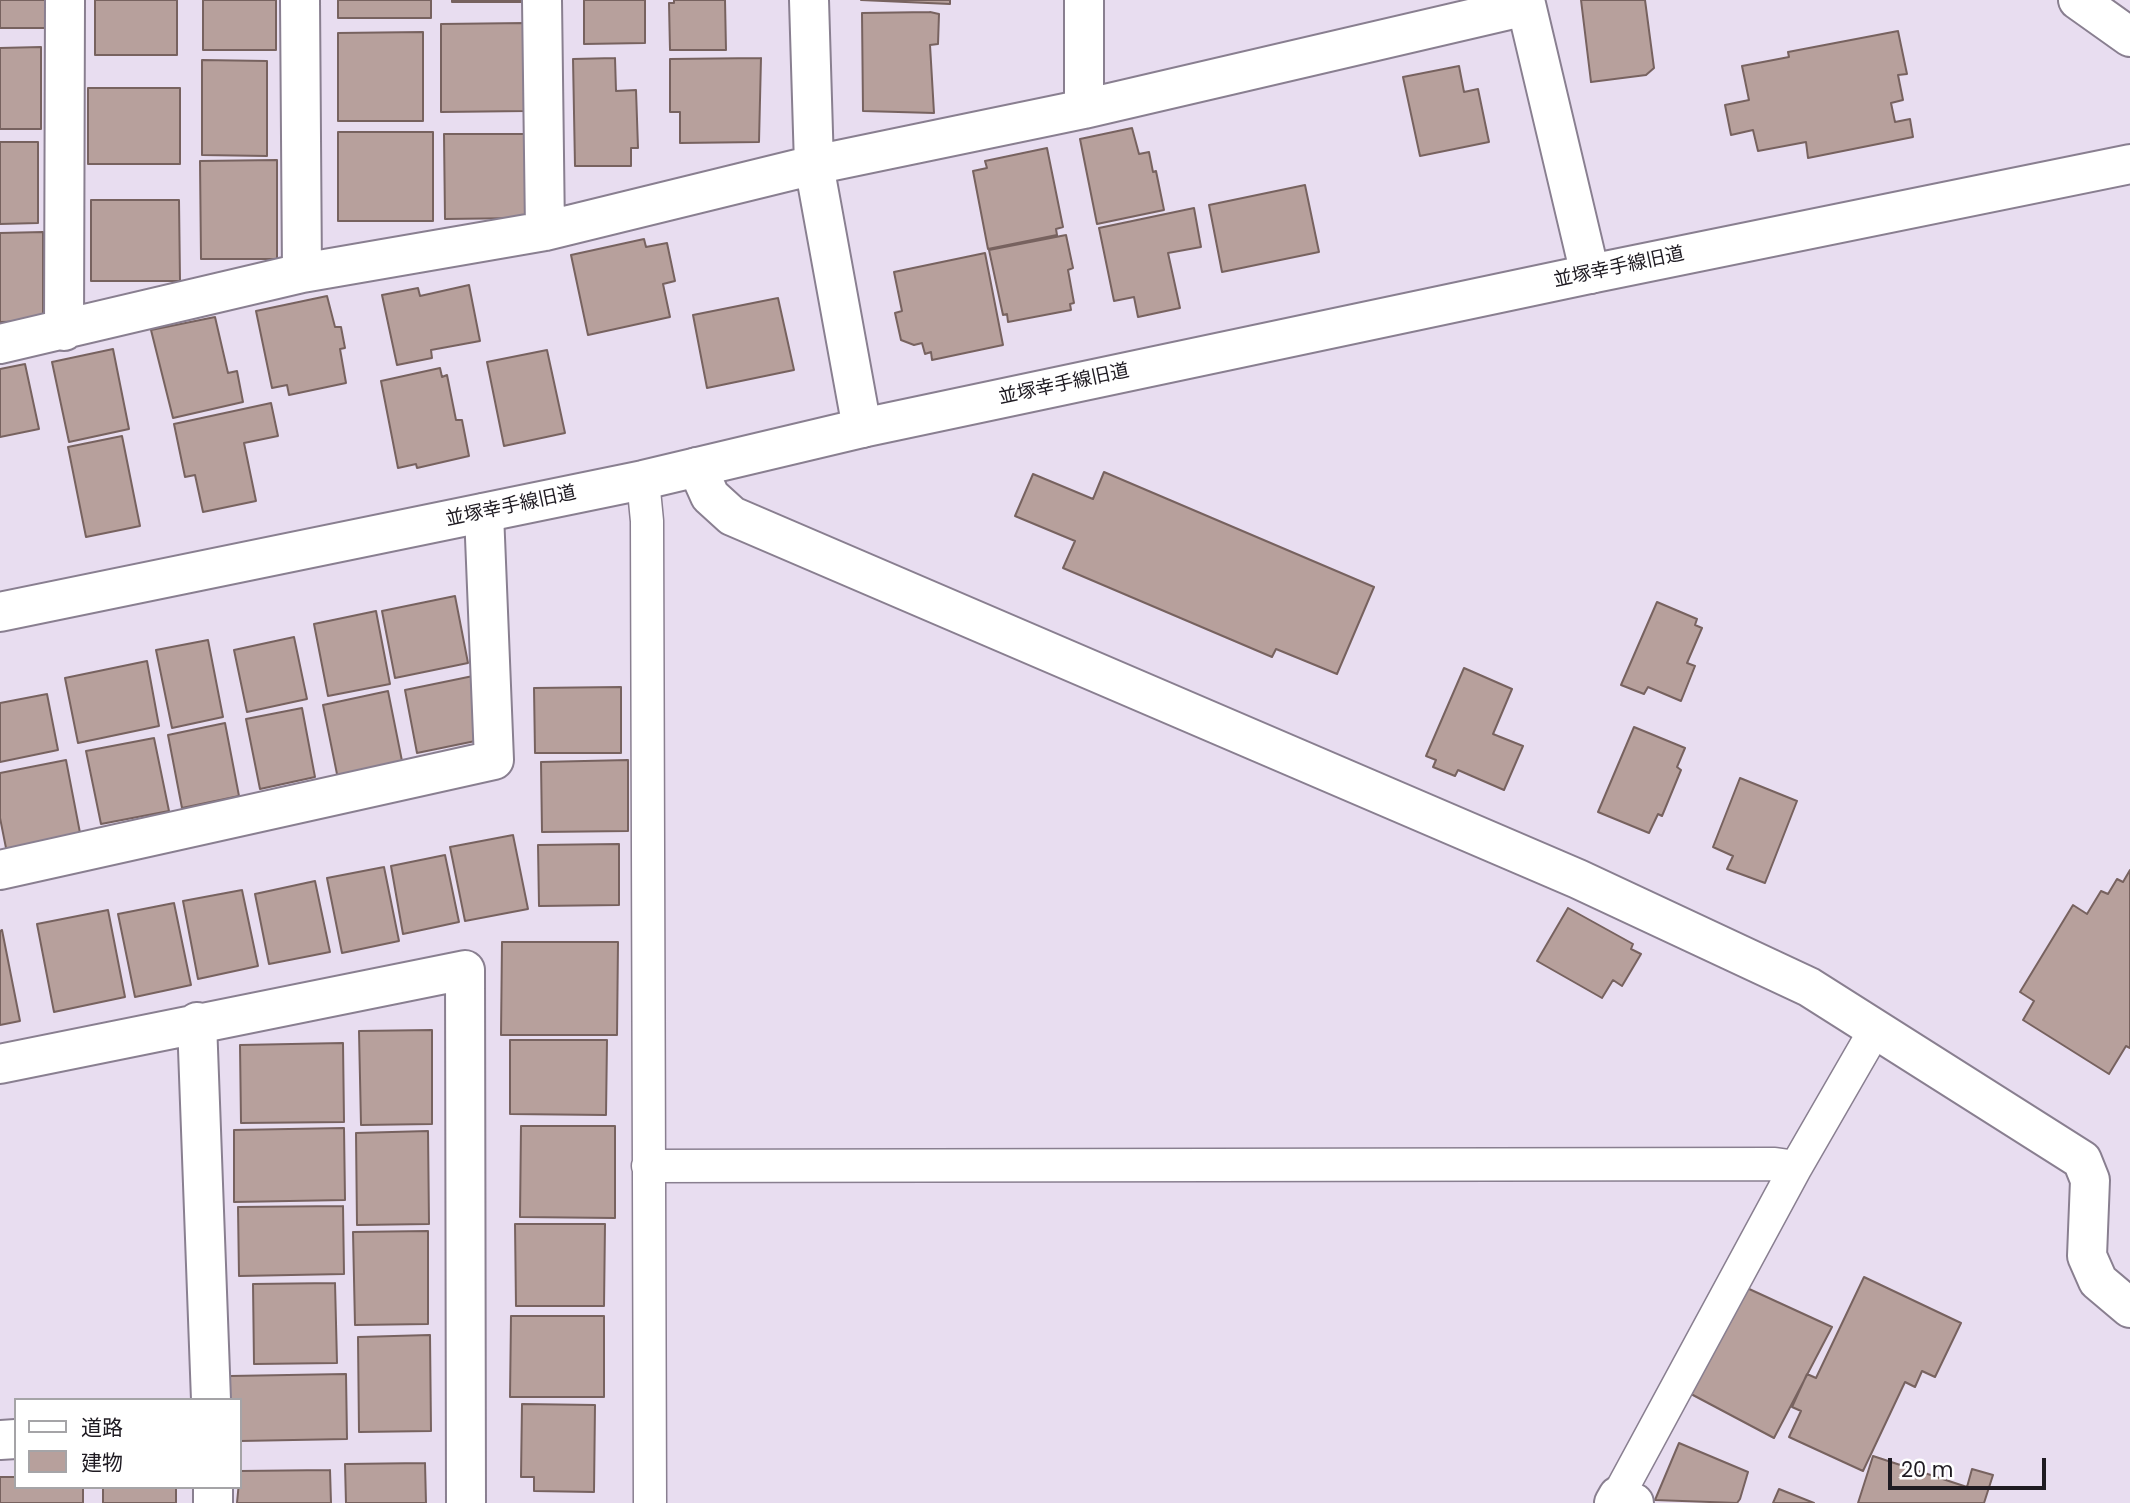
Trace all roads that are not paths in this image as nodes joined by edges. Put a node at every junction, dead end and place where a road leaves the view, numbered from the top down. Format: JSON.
{"nodes":[{"id":1,"x":65,"y":0,"type":"edge"},
{"id":2,"x":300,"y":0,"type":"edge"},
{"id":3,"x":542,"y":0,"type":"edge"},
{"id":4,"x":809,"y":0,"type":"edge"},
{"id":5,"x":1084,"y":0,"type":"edge"},
{"id":6,"x":2078,"y":0,"type":"edge"},
{"id":7,"x":1525,"y":3,"type":"edge"},
{"id":8,"x":2128,"y":33,"type":"edge"},
{"id":9,"x":1084,"y":109,"type":"junction"},
{"id":10,"x":2130,"y":164,"type":"edge"},
{"id":11,"x":814,"y":165,"type":"junction"},
{"id":12,"x":545,"y":231,"type":"junction"},
{"id":13,"x":302,"y":273,"type":"junction"},
{"id":14,"x":1590,"y":274,"type":"junction"},
{"id":15,"x":64,"y":331,"type":"junction"},
{"id":16,"x":0,"y":344,"type":"edge"},
{"id":17,"x":862,"y":428,"type":"junction"},
{"id":18,"x":697,"y":467,"type":"junction"},
{"id":19,"x":643,"y":480,"type":"junction"},
{"id":20,"x":484,"y":513,"type":"junction"},
{"id":21,"x":0,"y":612,"type":"edge"},
{"id":22,"x":0,"y":870,"type":"edge"},
{"id":23,"x":197,"y":1022,"type":"junction"},
{"id":24,"x":1875,"y":1030,"type":"junction"},
{"id":25,"x":0,"y":1064,"type":"edge"},
{"id":26,"x":648,"y":1166,"type":"junction"},
{"id":27,"x":1796,"y":1167,"type":"junction"},
{"id":28,"x":2130,"y":1308,"type":"edge"},
{"id":29,"x":211,"y":1398,"type":"edge"},
{"id":30,"x":1622,"y":1501,"type":"edge"},
{"id":31,"x":466,"y":1503,"type":"edge"},
{"id":32,"x":650,"y":1503,"type":"edge"}],
"edges":[{"from":1,"to":15,"type":"street"},
{"from":2,"to":13,"type":"street"},
{"from":3,"to":12,"type":"street"},
{"from":4,"to":11,"type":"street"},
{"from":5,"to":9,"type":"street"},
{"from":6,"to":8,"type":"street"},
{"from":7,"to":9,"type":"street"},
{"from":7,"to":14,"type":"street"},
{"from":9,"to":11,"type":"street"},
{"from":10,"to":14,"type":"street","name":"並塚幸手線旧道"},
{"from":11,"to":12,"type":"street"},
{"from":11,"to":17,"type":"street"},
{"from":12,"to":13,"type":"street"},
{"from":13,"to":15,"type":"street"},
{"from":14,"to":17,"type":"street","name":"並塚幸手線旧道"},
{"from":15,"to":16,"type":"street"},
{"from":17,"to":18,"type":"street","name":"並塚幸手線旧道"},
{"from":18,"to":19,"type":"street","name":"並塚幸手線旧道"},
{"from":18,"to":24,"type":"street"},
{"from":19,"to":20,"type":"street","name":"並塚幸手線旧道"},
{"from":19,"to":26,"type":"lane"},
{"from":20,"to":21,"type":"street","name":"並塚幸手線旧道"},
{"from":20,"to":22,"type":"street"},
{"from":23,"to":25,"type":"street"},
{"from":23,"to":29,"type":"street"},
{"from":23,"to":31,"type":"street"},
{"from":24,"to":27,"type":"lane"},
{"from":24,"to":28,"type":"street"},
{"from":26,"to":27,"type":"lane"},
{"from":26,"to":32,"type":"lane"},
{"from":27,"to":30,"type":"lane"}]}
